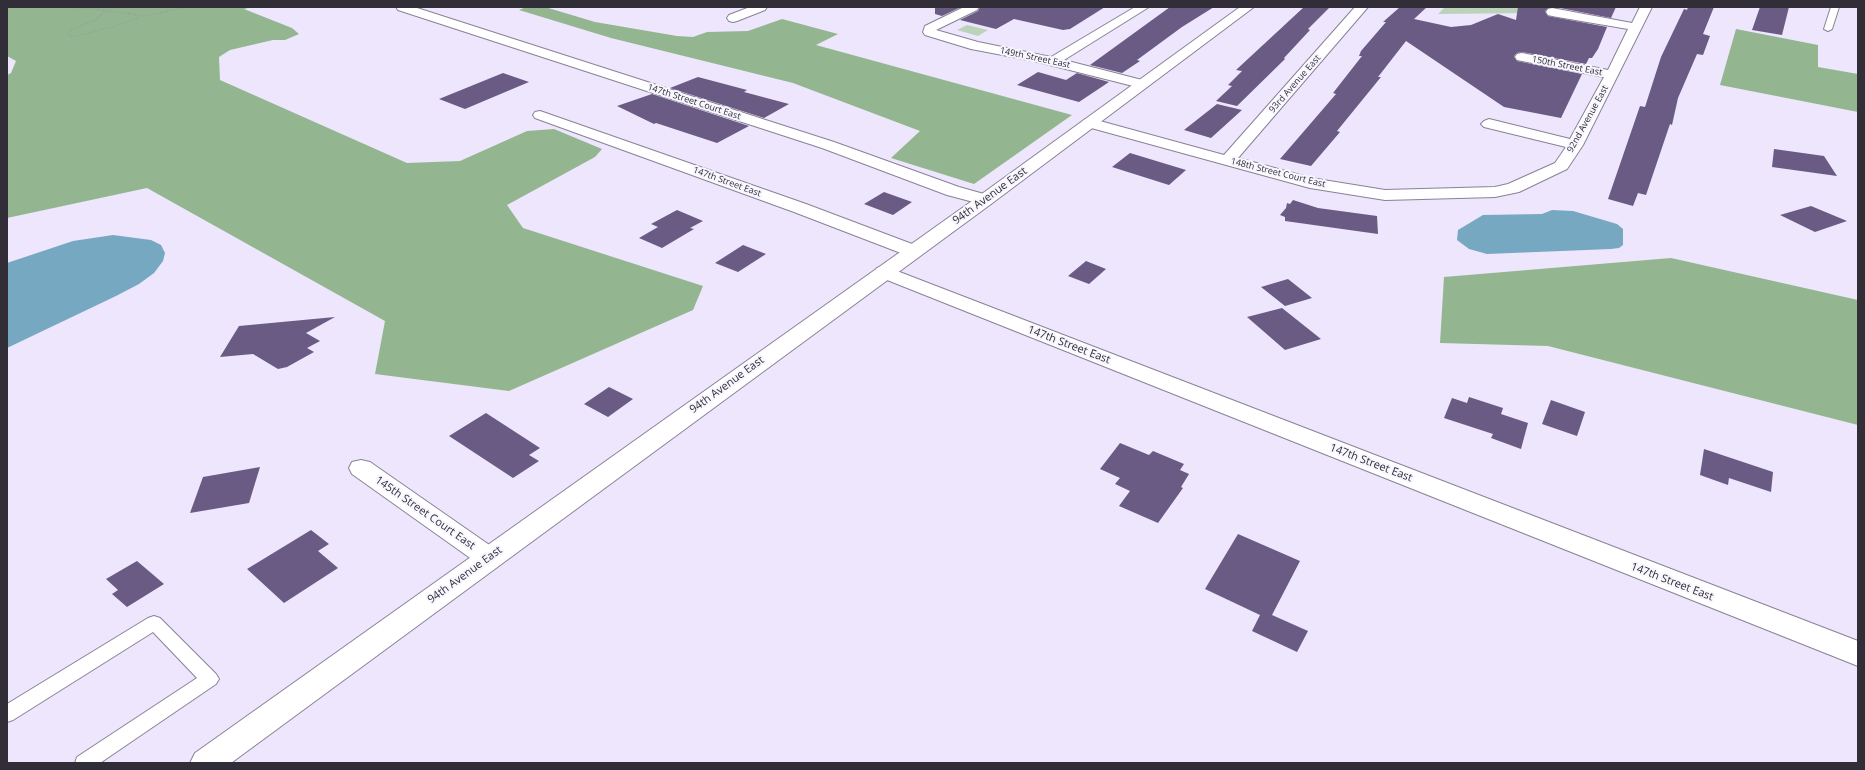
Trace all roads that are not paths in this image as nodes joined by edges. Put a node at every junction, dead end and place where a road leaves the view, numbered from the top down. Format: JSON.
{"nodes":[{"id":1,"x":402,"y":7,"type":"edge"},
{"id":2,"x":761,"y":7,"type":"edge"},
{"id":3,"x":973,"y":7,"type":"edge"},
{"id":4,"x":1142,"y":7,"type":"edge"},
{"id":5,"x":1248,"y":7,"type":"edge"},
{"id":6,"x":1362,"y":7,"type":"edge"},
{"id":7,"x":1646,"y":7,"type":"edge"},
{"id":8,"x":1835,"y":7,"type":"edge"},
{"id":9,"x":1552,"y":12,"type":"dead end"},
{"id":10,"x":733,"y":18,"type":"dead end"},
{"id":11,"x":1636,"y":27,"type":"junction"},
{"id":12,"x":1828,"y":30,"type":"dead end"},
{"id":13,"x":1522,"y":57,"type":"dead end"},
{"id":14,"x":1054,"y":61,"type":"junction"},
{"id":15,"x":1612,"y":75,"type":"junction"},
{"id":16,"x":1141,"y":84,"type":"junction"},
{"id":17,"x":540,"y":115,"type":"dead end"},
{"id":18,"x":1089,"y":123,"type":"junction"},
{"id":19,"x":1490,"y":124,"type":"dead end"},
{"id":20,"x":1575,"y":145,"type":"junction"},
{"id":21,"x":1227,"y":161,"type":"junction"},
{"id":22,"x":1495,"y":192,"type":"joint"},
{"id":23,"x":985,"y":200,"type":"junction"},
{"id":24,"x":913,"y":251,"type":"junction"},
{"id":25,"x":884,"y":272,"type":"junction"},
{"id":26,"x":361,"y":468,"type":"dead end"},
{"id":27,"x":489,"y":558,"type":"junction"},
{"id":28,"x":1858,"y":654,"type":"edge"},
{"id":29,"x":7,"y":714,"type":"edge"},
{"id":30,"x":84,"y":763,"type":"edge"},
{"id":31,"x":206,"y":763,"type":"edge"}],
"edges":[{"from":1,"to":23,"type":"street","name":"147th Street Court East"},
{"from":2,"to":10,"type":"street"},
{"from":3,"to":14,"type":"street","name":"149th Street East"},
{"from":4,"to":14,"type":"street"},
{"from":5,"to":16,"type":"street","name":"94th Avenue East"},
{"from":6,"to":21,"type":"street","name":"93rd Avenue East"},
{"from":7,"to":11,"type":"street","name":"92nd Avenue East"},
{"from":8,"to":12,"type":"lane"},
{"from":9,"to":11,"type":"street"},
{"from":11,"to":15,"type":"street","name":"92nd Avenue East"},
{"from":13,"to":15,"type":"street","name":"150th Street East"},
{"from":14,"to":16,"type":"street","name":"149th Street East"},
{"from":15,"to":20,"type":"street","name":"92nd Avenue East"},
{"from":16,"to":18,"type":"street","name":"94th Avenue East"},
{"from":17,"to":24,"type":"street","name":"147th Street East"},
{"from":18,"to":21,"type":"street","name":"148th Street Court East"},
{"from":18,"to":23,"type":"street","name":"94th Avenue East"},
{"from":19,"to":20,"type":"street"},
{"from":20,"to":22,"type":"street","name":"92nd Avenue East"},
{"from":21,"to":22,"type":"street","name":"148th Street Court East"},
{"from":23,"to":24,"type":"street","name":"94th Avenue East"},
{"from":24,"to":25,"type":"street","name":"94th Avenue East"},
{"from":25,"to":27,"type":"street","name":"94th Avenue East"},
{"from":25,"to":28,"type":"street","name":"147th Street East"},
{"from":26,"to":27,"type":"street","name":"145th Street Court East"},
{"from":27,"to":31,"type":"street","name":"94th Avenue East"},
{"from":29,"to":30,"type":"lane"}]}
